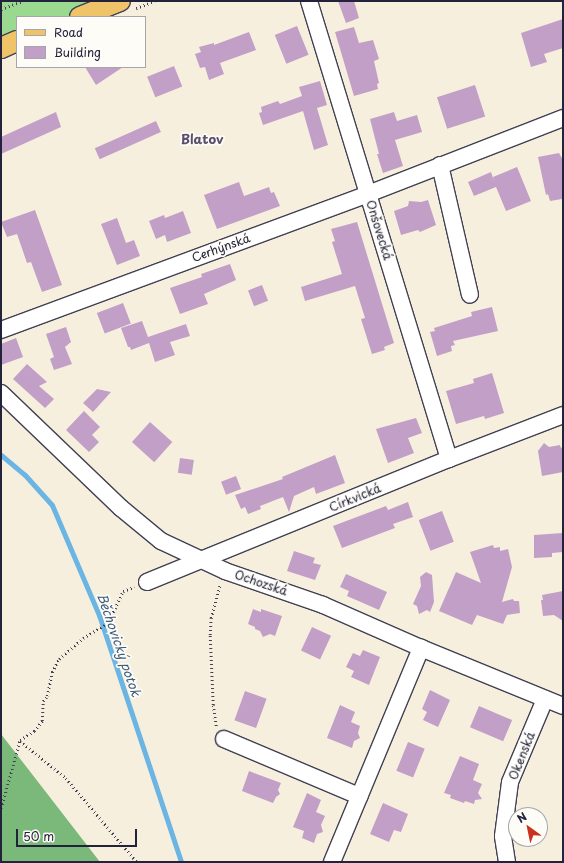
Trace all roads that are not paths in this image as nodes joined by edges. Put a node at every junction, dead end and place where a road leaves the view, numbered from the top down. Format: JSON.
{"nodes":[{"id":1,"x":120,"y":1,"type":"edge"},
{"id":2,"x":309,"y":1,"type":"edge"},
{"id":3,"x":82,"y":16,"type":"edge"},
{"id":4,"x":16,"y":41,"type":"edge"},
{"id":5,"x":1,"y":48,"type":"edge"},
{"id":6,"x":563,"y":118,"type":"edge"},
{"id":7,"x":440,"y":165,"type":"junction"},
{"id":8,"x":368,"y":194,"type":"junction"},
{"id":9,"x":470,"y":295,"type":"dead end"},
{"id":10,"x":1,"y":330,"type":"edge"},
{"id":11,"x":1,"y":393,"type":"edge"},
{"id":12,"x":563,"y":415,"type":"edge"},
{"id":13,"x":450,"y":459,"type":"junction"},
{"id":14,"x":202,"y":560,"type":"junction"},
{"id":15,"x":147,"y":582,"type":"road end"},
{"id":16,"x":421,"y":648,"type":"junction"},
{"id":17,"x":545,"y":699,"type":"junction"},
{"id":18,"x":563,"y":706,"type":"edge"},
{"id":19,"x":224,"y":739,"type":"road end"},
{"id":20,"x":359,"y":796,"type":"junction"},
{"id":21,"x":332,"y":862,"type":"edge"},
{"id":22,"x":507,"y":862,"type":"edge"}],
"edges":[{"from":1,"to":3,"type":"main road"},
{"from":2,"to":8,"type":"street","name":"Onšovecká"},
{"from":4,"to":5,"type":"main road"},
{"from":6,"to":7,"type":"street","name":"Cerhýnská"},
{"from":7,"to":8,"type":"street","name":"Cerhýnská"},
{"from":7,"to":9,"type":"street"},
{"from":8,"to":10,"type":"street","name":"Cerhýnská"},
{"from":8,"to":13,"type":"street","name":"Onšovecká"},
{"from":11,"to":14,"type":"street","name":"Ochozská"},
{"from":12,"to":13,"type":"street","name":"Církvická"},
{"from":13,"to":14,"type":"street","name":"Církvická"},
{"from":14,"to":15,"type":"street","name":"Církvická"},
{"from":14,"to":16,"type":"street","name":"Ochozská"},
{"from":16,"to":17,"type":"street","name":"Ochozská"},
{"from":16,"to":20,"type":"street"},
{"from":17,"to":18,"type":"street","name":"Ochozská"},
{"from":17,"to":22,"type":"street","name":"Okenská"},
{"from":19,"to":20,"type":"street"},
{"from":20,"to":21,"type":"street"}]}
